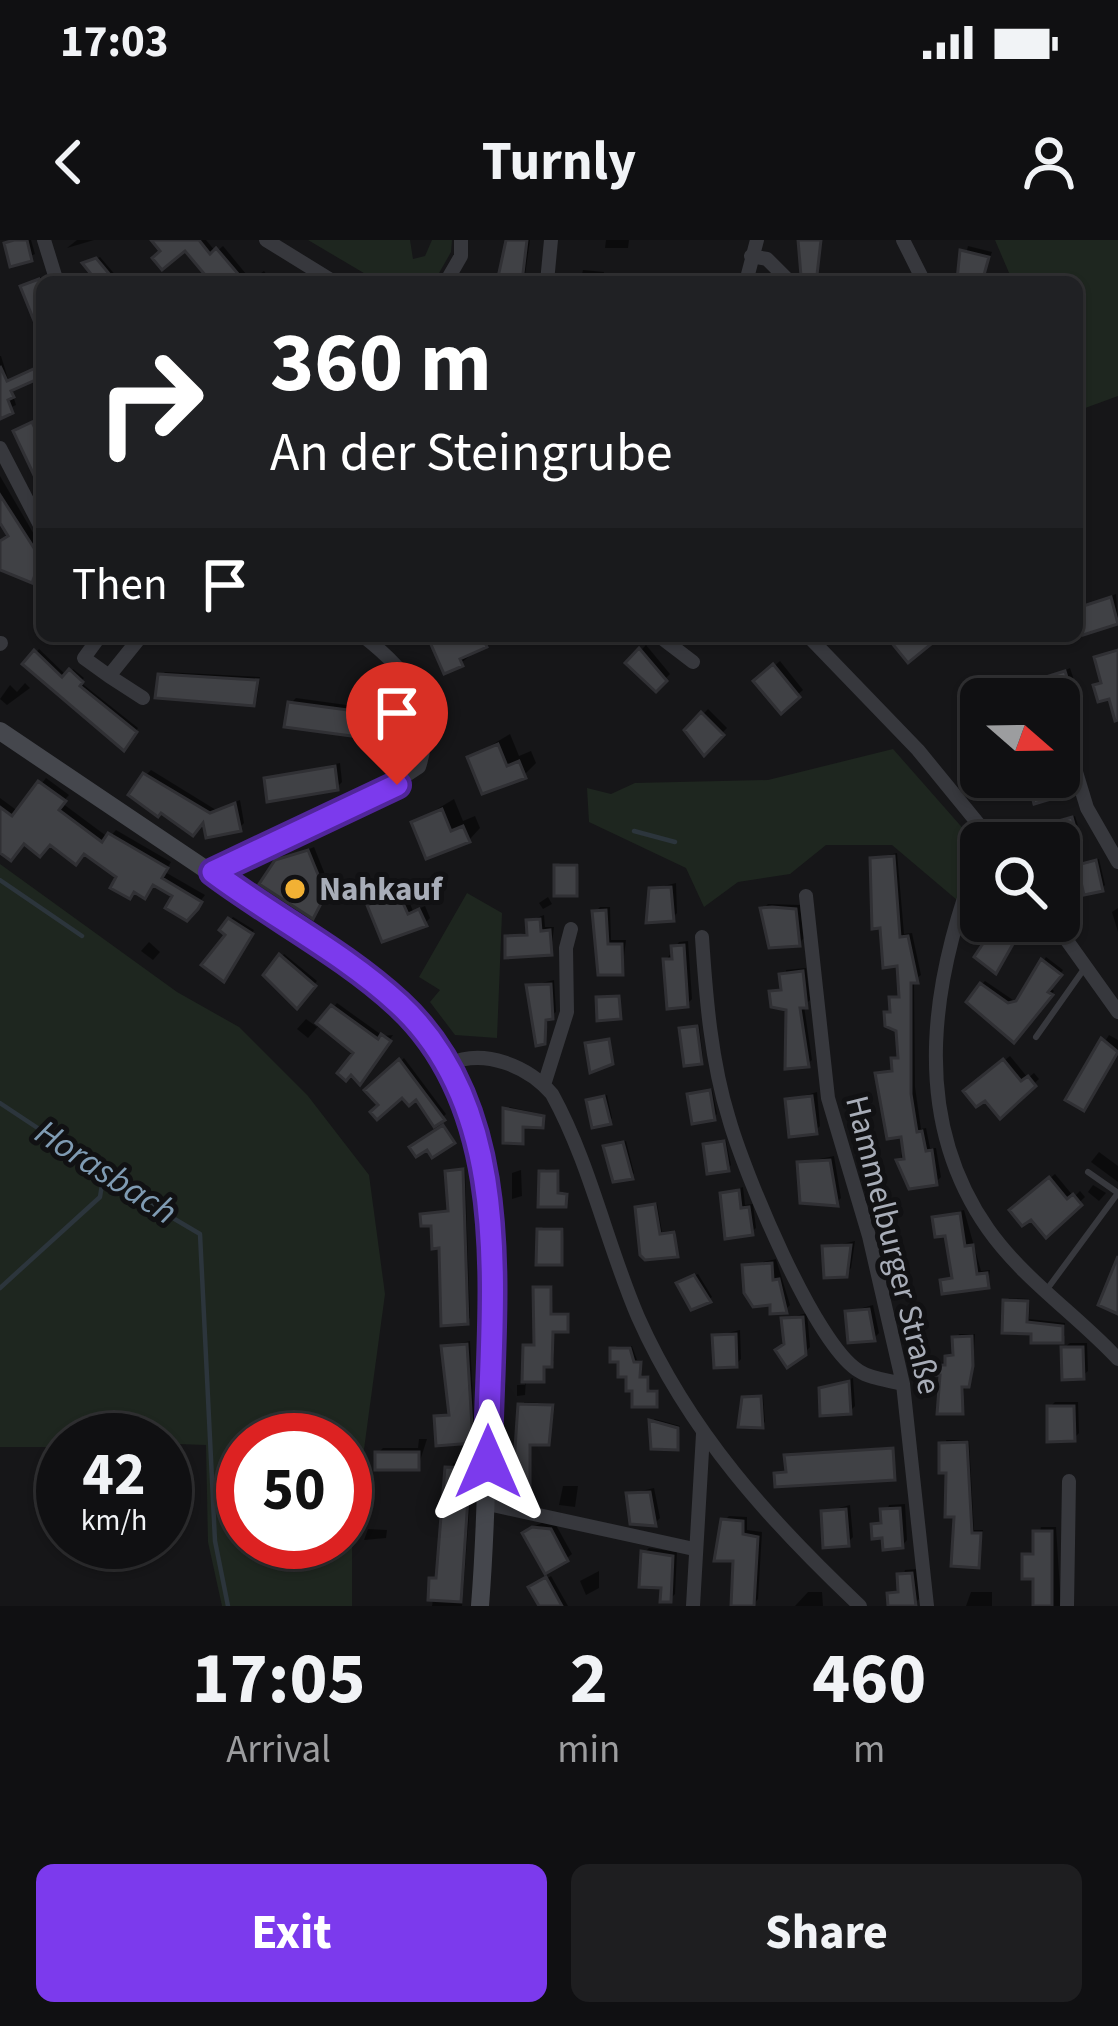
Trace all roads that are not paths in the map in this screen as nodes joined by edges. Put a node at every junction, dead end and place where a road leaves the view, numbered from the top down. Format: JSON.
{"nodes":[{"id":1,"x":44,"y":240,"type":"edge"},
{"id":2,"x":266,"y":240,"type":"edge"},
{"id":3,"x":461,"y":240,"type":"edge"},
{"id":4,"x":551,"y":240,"type":"edge"},
{"id":5,"x":757,"y":240,"type":"edge"},
{"id":6,"x":903,"y":240,"type":"edge"},
{"id":7,"x":751,"y":256,"type":"junction"},
{"id":8,"x":55,"y":276,"type":"edge"},
{"id":9,"x":324,"y":276,"type":"edge"},
{"id":10,"x":449,"y":276,"type":"edge"},
{"id":11,"x":548,"y":276,"type":"edge"},
{"id":12,"x":747,"y":276,"type":"edge"},
{"id":13,"x":784,"y":276,"type":"edge"},
{"id":14,"x":921,"y":276,"type":"edge"},
{"id":15,"x":0,"y":448,"type":"edge"},
{"id":16,"x":36,"y":517,"type":"edge"},
{"id":17,"x":96,"y":642,"type":"edge"},
{"id":18,"x":136,"y":642,"type":"edge"},
{"id":19,"x":371,"y":642,"type":"edge"},
{"id":20,"x":667,"y":642,"type":"edge"},
{"id":21,"x":814,"y":642,"type":"edge"},
{"id":22,"x":693,"y":662,"type":"dead end"},
{"id":23,"x":110,"y":676,"type":"junction"},
{"id":24,"x":143,"y":698,"type":"dead end"},
{"id":25,"x":0,"y":731,"type":"edge"},
{"id":26,"x":1080,"y":785,"type":"edge"},
{"id":27,"x":971,"y":822,"type":"edge"},
{"id":28,"x":1118,"y":862,"type":"edge"},
{"id":29,"x":213,"y":872,"type":"junction"},
{"id":30,"x":806,"y":896,"type":"dead end"},
{"id":31,"x":960,"y":919,"type":"edge"},
{"id":32,"x":571,"y":929,"type":"dead end"},
{"id":33,"x":702,"y":937,"type":"dead end"},
{"id":34,"x":1068,"y":942,"type":"edge"},
{"id":35,"x":1086,"y":966,"type":"junction"},
{"id":36,"x":1118,"y":1012,"type":"edge"},
{"id":37,"x":1036,"y":1036,"type":"dead end"},
{"id":38,"x":449,"y":1064,"type":"junction"},
{"id":39,"x":544,"y":1085,"type":"junction"},
{"id":40,"x":1088,"y":1172,"type":"dead end"},
{"id":41,"x":1045,"y":1292,"type":"junction"},
{"id":42,"x":1118,"y":1359,"type":"edge"},
{"id":43,"x":903,"y":1384,"type":"junction"},
{"id":44,"x":703,"y":1434,"type":"junction"},
{"id":45,"x":1069,"y":1481,"type":"dead end"},
{"id":46,"x":488,"y":1504,"type":"junction"},
{"id":47,"x":694,"y":1549,"type":"junction"},
{"id":48,"x":853,"y":1603,"type":"edge"},
{"id":49,"x":480,"y":1606,"type":"edge"},
{"id":50,"x":693,"y":1606,"type":"edge"},
{"id":51,"x":927,"y":1606,"type":"edge"},
{"id":52,"x":1066,"y":1606,"type":"edge"}],
"edges":[{"from":1,"to":8,"type":"street"},
{"from":2,"to":9,"type":"street"},
{"from":3,"to":10,"type":"street"},
{"from":4,"to":11,"type":"street"},
{"from":5,"to":7,"type":"street"},
{"from":6,"to":14,"type":"street"},
{"from":7,"to":12,"type":"street"},
{"from":7,"to":13,"type":"street"},
{"from":15,"to":16,"type":"street"},
{"from":17,"to":23,"type":"street"},
{"from":18,"to":23,"type":"street"},
{"from":19,"to":29,"type":"street"},
{"from":20,"to":22,"type":"street"},
{"from":21,"to":27,"type":"street"},
{"from":23,"to":24,"type":"street"},
{"from":25,"to":29,"type":"main road"},
{"from":26,"to":28,"type":"street"},
{"from":29,"to":38,"type":"main road"},
{"from":30,"to":43,"type":"street","name":"Hammelburger Straße"},
{"from":31,"to":41,"type":"street"},
{"from":32,"to":39,"type":"street"},
{"from":33,"to":43,"type":"street"},
{"from":34,"to":35,"type":"street"},
{"from":35,"to":36,"type":"street"},
{"from":35,"to":37,"type":"lane"},
{"from":38,"to":39,"type":"street"},
{"from":38,"to":46,"type":"main road"},
{"from":39,"to":44,"type":"street"},
{"from":40,"to":41,"type":"lane"},
{"from":41,"to":42,"type":"street"},
{"from":43,"to":51,"type":"street","name":"Hammelburger Straße"},
{"from":44,"to":47,"type":"street"},
{"from":44,"to":48,"type":"street"},
{"from":45,"to":52,"type":"street"},
{"from":46,"to":47,"type":"street"},
{"from":46,"to":49,"type":"main road"},
{"from":47,"to":50,"type":"street"}]}
